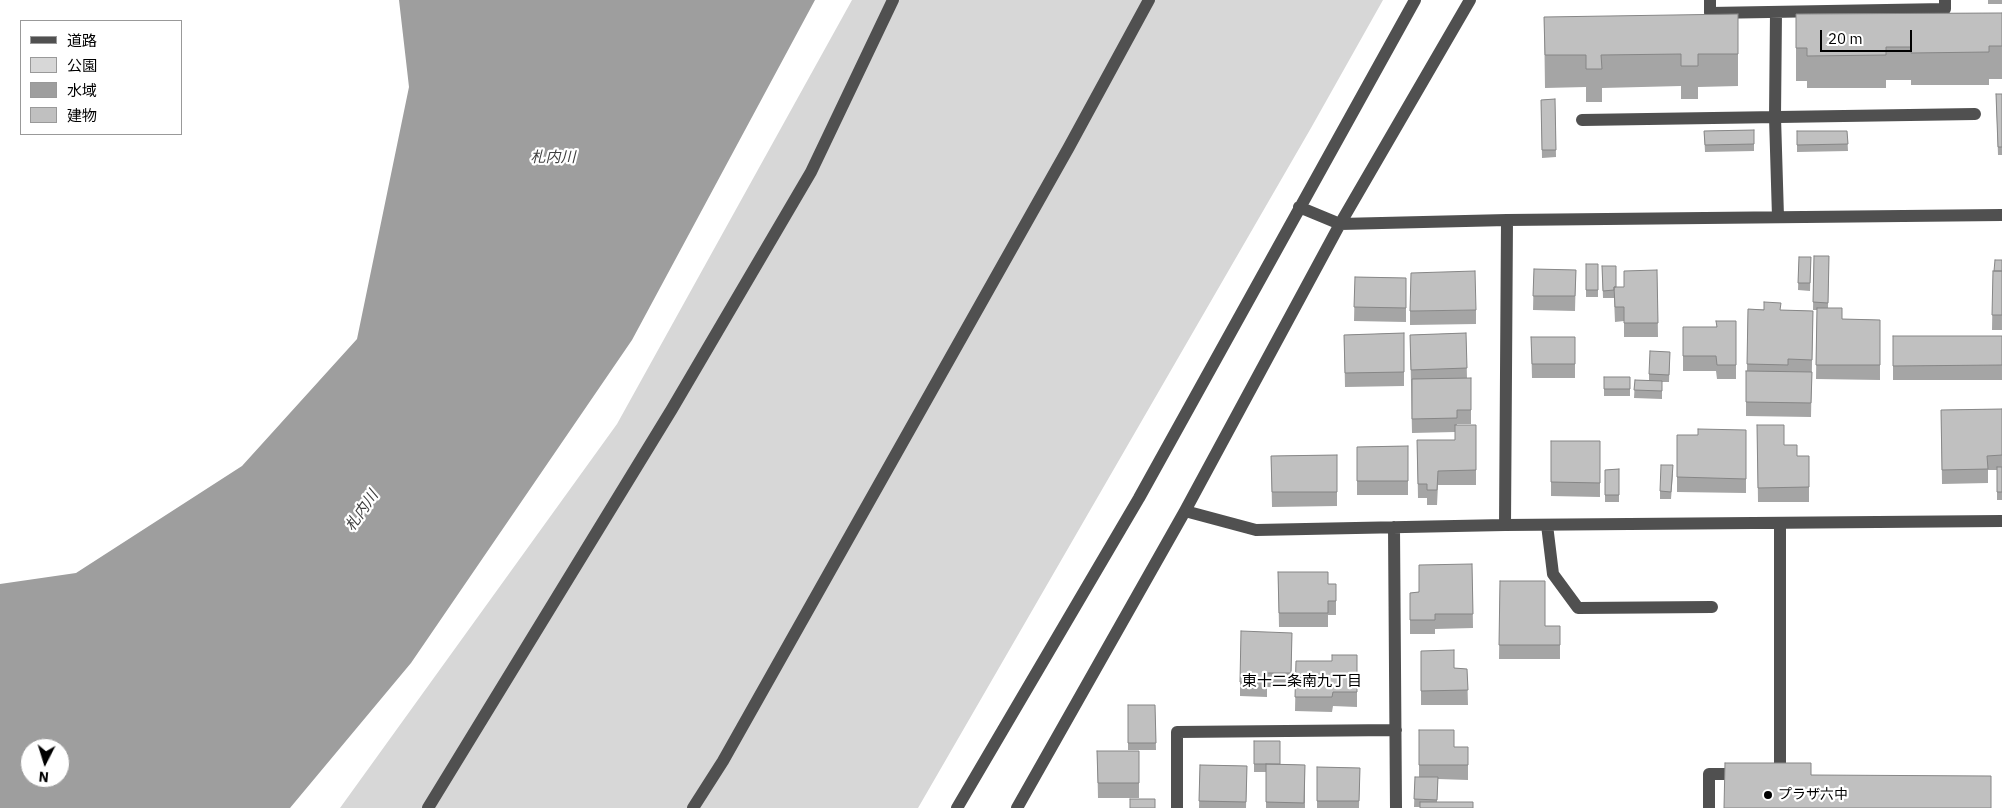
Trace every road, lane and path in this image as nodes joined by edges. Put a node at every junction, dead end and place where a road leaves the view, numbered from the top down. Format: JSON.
{"nodes":[{"id":1,"x":893,"y":0,"type":"edge"},
{"id":2,"x":1148,"y":0,"type":"edge"},
{"id":3,"x":1414,"y":0,"type":"edge"},
{"id":4,"x":1470,"y":0,"type":"edge"},
{"id":5,"x":1710,"y":0,"type":"edge"},
{"id":6,"x":1944,"y":0,"type":"edge"},
{"id":7,"x":1776,"y":12,"type":"junction"},
{"id":8,"x":1976,"y":114,"type":"dead end"},
{"id":9,"x":1775,"y":117,"type":"junction"},
{"id":10,"x":1582,"y":120,"type":"dead end"},
{"id":11,"x":1299,"y":207,"type":"junction"},
{"id":12,"x":2002,"y":215,"type":"edge"},
{"id":13,"x":1778,"y":217,"type":"junction"},
{"id":14,"x":1507,"y":220,"type":"junction"},
{"id":15,"x":1340,"y":224,"type":"junction"},
{"id":16,"x":1185,"y":511,"type":"junction"},
{"id":17,"x":2002,"y":521,"type":"edge"},
{"id":18,"x":1780,"y":523,"type":"junction"},
{"id":19,"x":1505,"y":525,"type":"junction"},
{"id":20,"x":1547,"y":525,"type":"junction"},
{"id":21,"x":1394,"y":527,"type":"junction"},
{"id":22,"x":1712,"y":607,"type":"dead end"},
{"id":23,"x":1396,"y":730,"type":"junction"},
{"id":24,"x":428,"y":808,"type":"edge"},
{"id":25,"x":693,"y":808,"type":"edge"},
{"id":26,"x":957,"y":808,"type":"edge"},
{"id":27,"x":1017,"y":808,"type":"edge"},
{"id":28,"x":1177,"y":808,"type":"edge"},
{"id":29,"x":1396,"y":808,"type":"edge"},
{"id":30,"x":1708,"y":808,"type":"edge"}],
"edges":[{"from":1,"to":24,"type":"street"},
{"from":2,"to":25,"type":"street"},
{"from":3,"to":11,"type":"street"},
{"from":4,"to":15,"type":"street"},
{"from":5,"to":7,"type":"street"},
{"from":6,"to":7,"type":"street"},
{"from":7,"to":9,"type":"street"},
{"from":8,"to":9,"type":"street"},
{"from":9,"to":10,"type":"street"},
{"from":9,"to":13,"type":"street"},
{"from":11,"to":15,"type":"street"},
{"from":11,"to":26,"type":"street"},
{"from":12,"to":13,"type":"street"},
{"from":13,"to":14,"type":"street"},
{"from":14,"to":15,"type":"street"},
{"from":14,"to":19,"type":"street"},
{"from":15,"to":16,"type":"street"},
{"from":16,"to":21,"type":"street"},
{"from":16,"to":27,"type":"street"},
{"from":17,"to":18,"type":"street"},
{"from":18,"to":20,"type":"street"},
{"from":18,"to":30,"type":"street"},
{"from":19,"to":20,"type":"street"},
{"from":19,"to":21,"type":"street"},
{"from":20,"to":22,"type":"street"},
{"from":21,"to":23,"type":"street"},
{"from":23,"to":28,"type":"street"},
{"from":23,"to":29,"type":"street"}]}
